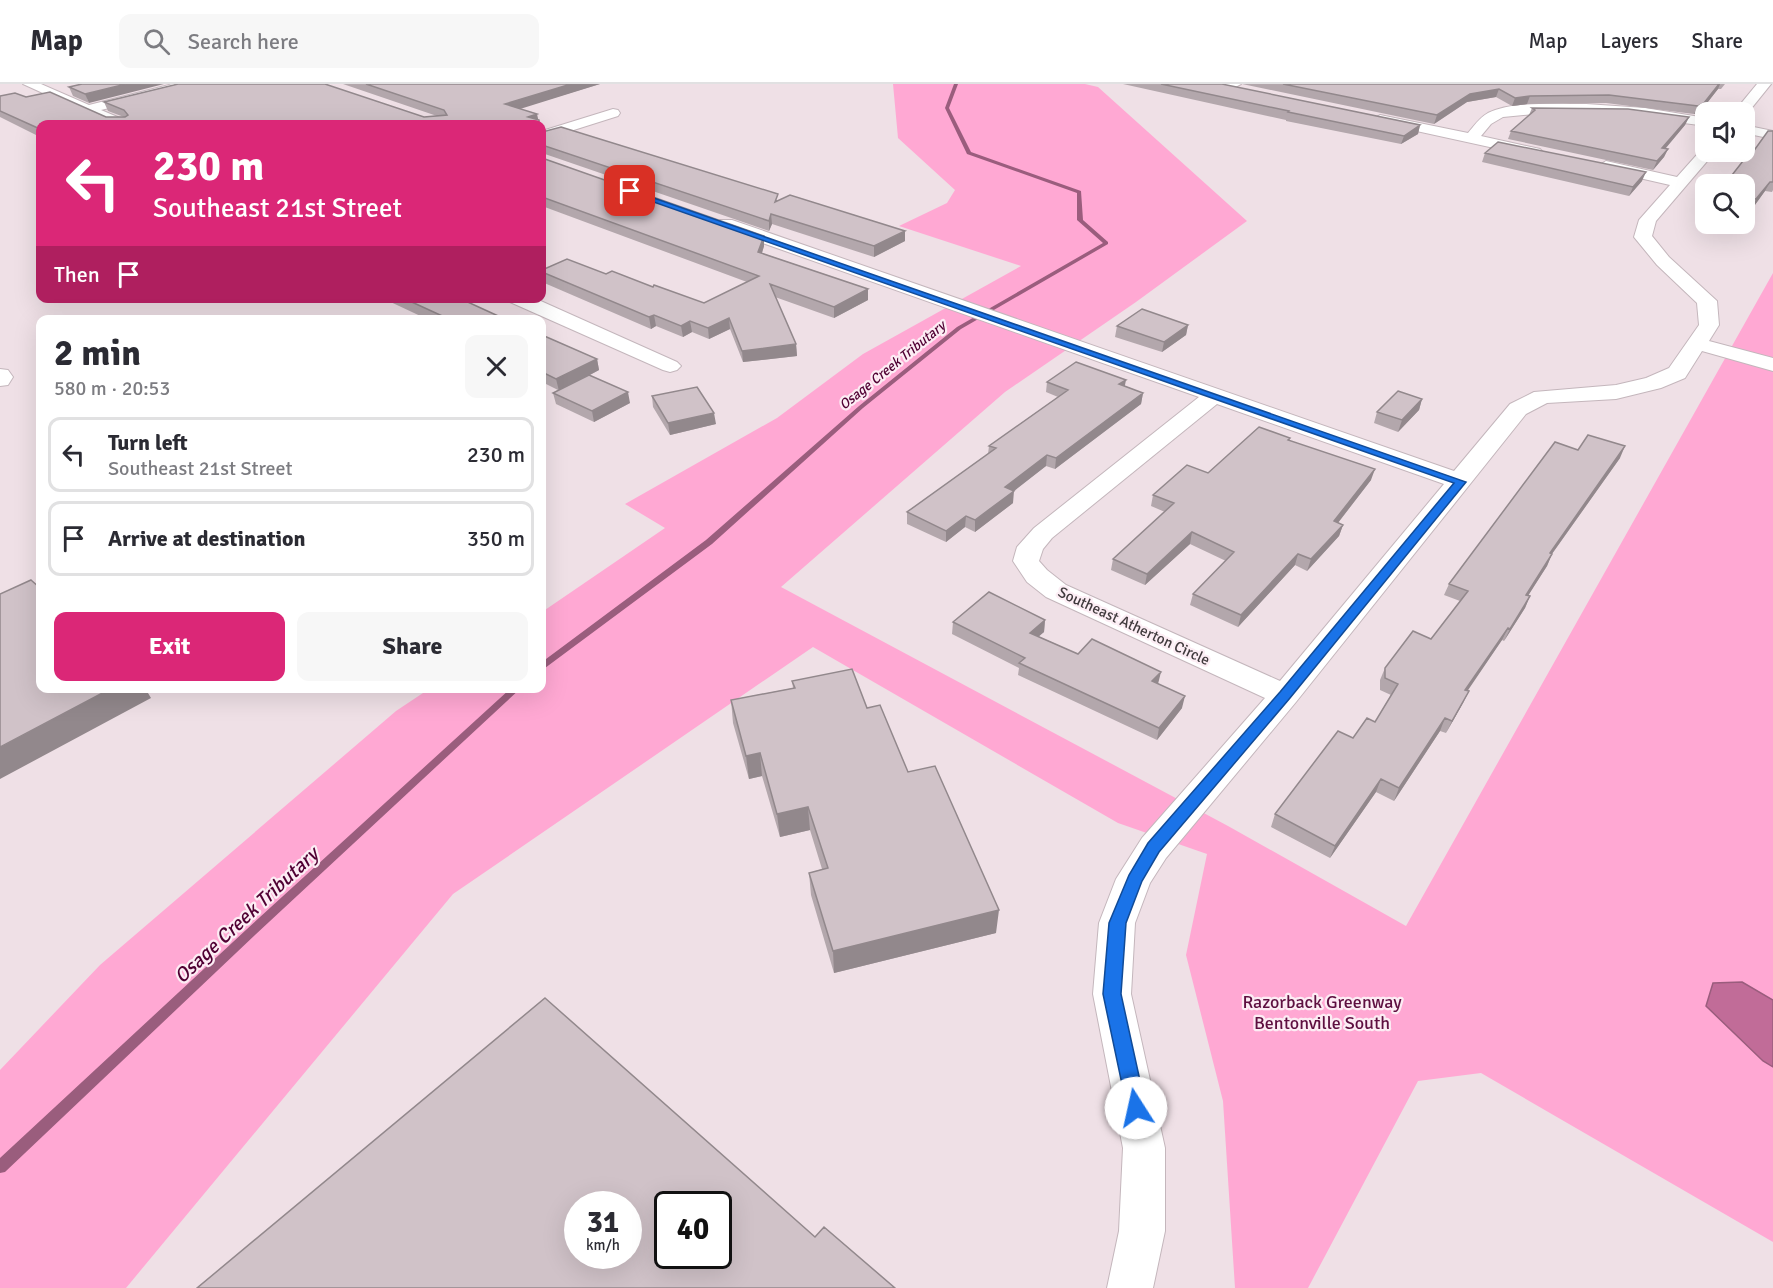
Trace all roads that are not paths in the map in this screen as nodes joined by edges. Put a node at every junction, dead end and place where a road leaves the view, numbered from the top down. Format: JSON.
{"nodes":[{"id":1,"x":30,"y":84,"type":"edge"},
{"id":2,"x":190,"y":84,"type":"edge"},
{"id":3,"x":1212,"y":84,"type":"edge"},
{"id":4,"x":1764,"y":84,"type":"edge"},
{"id":5,"x":1231,"y":86,"type":"edge"},
{"id":6,"x":1251,"y":92,"type":"edge"},
{"id":7,"x":1749,"y":102,"type":"edge"},
{"id":8,"x":88,"y":109,"type":"junction"},
{"id":9,"x":613,"y":113,"type":"dead end"},
{"id":10,"x":1368,"y":117,"type":"edge"},
{"id":11,"x":113,"y":120,"type":"edge"},
{"id":12,"x":1695,"y":120,"type":"edge"},
{"id":13,"x":1755,"y":131,"type":"edge"},
{"id":14,"x":546,"y":135,"type":"edge"},
{"id":15,"x":1773,"y":135,"type":"edge"},
{"id":16,"x":1472,"y":139,"type":"junction"},
{"id":17,"x":1553,"y":156,"type":"edge"},
{"id":18,"x":1698,"y":162,"type":"edge"},
{"id":19,"x":1588,"y":163,"type":"edge"},
{"id":20,"x":1680,"y":182,"type":"junction"},
{"id":21,"x":708,"y":218,"type":"edge"},
{"id":22,"x":528,"y":303,"type":"edge"},
{"id":23,"x":1695,"y":343,"type":"junction"},
{"id":24,"x":1773,"y":365,"type":"edge"},
{"id":25,"x":670,"y":366,"type":"dead end"},
{"id":26,"x":0,"y":375,"type":"edge"},
{"id":27,"x":0,"y":380,"type":"edge"},
{"id":28,"x":1215,"y":395,"type":"junction"},
{"id":29,"x":1461,"y":482,"type":"junction"},
{"id":30,"x":1285,"y":695,"type":"junction"},
{"id":31,"x":1130,"y":1288,"type":"edge"}],
"edges":[{"from":1,"to":8,"type":"street"},
{"from":2,"to":8,"type":"street"},
{"from":3,"to":5,"type":"street"},
{"from":4,"to":7,"type":"street"},
{"from":5,"to":6,"type":"street"},
{"from":8,"to":11,"type":"street"},
{"from":9,"to":14,"type":"street"},
{"from":10,"to":16,"type":"street"},
{"from":12,"to":16,"type":"street"},
{"from":13,"to":15,"type":"street"},
{"from":16,"to":17,"type":"street"},
{"from":18,"to":20,"type":"street"},
{"from":19,"to":20,"type":"street"},
{"from":20,"to":23,"type":"street"},
{"from":21,"to":28,"type":"street"},
{"from":22,"to":25,"type":"street"},
{"from":23,"to":24,"type":"street"},
{"from":23,"to":29,"type":"street"},
{"from":26,"to":27,"type":"street"},
{"from":28,"to":29,"type":"street"},
{"from":28,"to":30,"type":"street","name":"Southeast Atherton Circle"},
{"from":29,"to":30,"type":"street"},
{"from":30,"to":31,"type":"street"}]}
